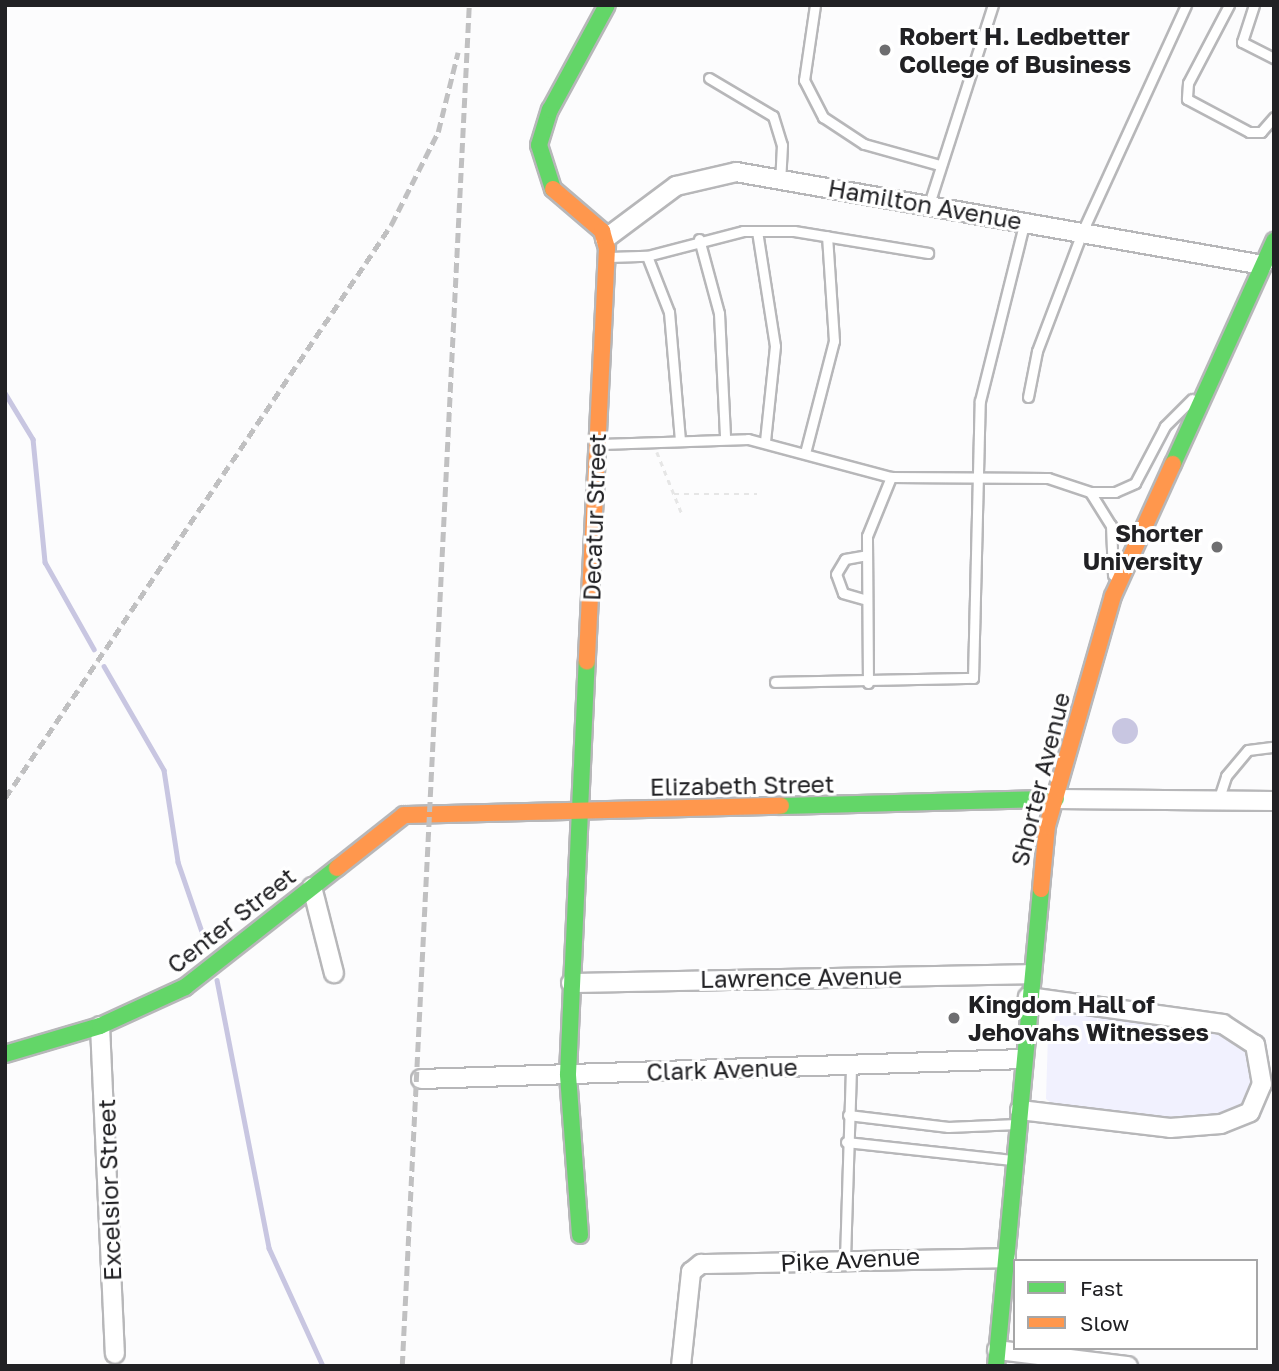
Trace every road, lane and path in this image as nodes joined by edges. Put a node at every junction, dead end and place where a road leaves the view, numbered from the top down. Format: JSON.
{"nodes":[{"id":1,"x":607,"y":5,"type":"edge"},
{"id":2,"x":815,"y":5,"type":"edge"},
{"id":3,"x":993,"y":5,"type":"edge"},
{"id":4,"x":1186,"y":5,"type":"edge"},
{"id":5,"x":1229,"y":5,"type":"edge"},
{"id":6,"x":1254,"y":5,"type":"edge"},
{"id":7,"x":1274,"y":58,"type":"edge"},
{"id":8,"x":709,"y":78,"type":"dead end"},
{"id":9,"x":1274,"y":117,"type":"edge"},
{"id":10,"x":939,"y":165,"type":"junction"},
{"id":11,"x":780,"y":178,"type":"junction"},
{"id":12,"x":929,"y":204,"type":"junction"},
{"id":13,"x":1025,"y":220,"type":"junction"},
{"id":14,"x":1083,"y":230,"type":"junction"},
{"id":15,"x":757,"y":231,"type":"junction"},
{"id":16,"x":827,"y":236,"type":"junction"},
{"id":17,"x":699,"y":239,"type":"junction"},
{"id":18,"x":1274,"y":241,"type":"edge"},
{"id":19,"x":606,"y":248,"type":"junction"},
{"id":20,"x":928,"y":253,"type":"dead end"},
{"id":21,"x":647,"y":256,"type":"junction"},
{"id":22,"x":1263,"y":265,"type":"junction"},
{"id":23,"x":1212,"y":377,"type":"junction"},
{"id":24,"x":1028,"y":397,"type":"dead end"},
{"id":25,"x":725,"y":438,"type":"junction"},
{"id":26,"x":680,"y":441,"type":"junction"},
{"id":27,"x":765,"y":441,"type":"junction"},
{"id":28,"x":653,"y":443,"type":"junction"},
{"id":29,"x":597,"y":444,"type":"junction"},
{"id":30,"x":805,"y":453,"type":"junction"},
{"id":31,"x":891,"y":477,"type":"junction"},
{"id":32,"x":975,"y":478,"type":"junction"},
{"id":33,"x":1090,"y":492,"type":"junction"},
{"id":34,"x":674,"y":494,"type":"junction"},
{"id":35,"x":757,"y":494,"type":"dead end"},
{"id":36,"x":682,"y":514,"type":"dead end"},
{"id":37,"x":867,"y":555,"type":"junction"},
{"id":38,"x":1113,"y":596,"type":"junction"},
{"id":39,"x":867,"y":600,"type":"junction"},
{"id":40,"x":775,"y":682,"type":"dead end"},
{"id":41,"x":868,"y":683,"type":"junction"},
{"id":42,"x":1274,"y":747,"type":"edge"},
{"id":43,"x":1219,"y":797,"type":"junction"},
{"id":44,"x":1056,"y":799,"type":"junction"},
{"id":45,"x":1274,"y":801,"type":"edge"},
{"id":46,"x":578,"y":811,"type":"junction"},
{"id":47,"x":429,"y":815,"type":"joint"},
{"id":48,"x":312,"y":887,"type":"junction"},
{"id":49,"x":334,"y":973,"type":"dead end"},
{"id":50,"x":1030,"y":974,"type":"junction"},
{"id":51,"x":571,"y":983,"type":"junction"},
{"id":52,"x":1028,"y":996,"type":"junction"},
{"id":53,"x":100,"y":1026,"type":"junction"},
{"id":54,"x":5,"y":1054,"type":"edge"},
{"id":55,"x":1023,"y":1059,"type":"junction"},
{"id":56,"x":851,"y":1064,"type":"junction"},
{"id":57,"x":568,"y":1074,"type":"junction"},
{"id":58,"x":421,"y":1079,"type":"dead end"},
{"id":59,"x":848,"y":1115,"type":"junction"},
{"id":60,"x":1019,"y":1117,"type":"junction"},
{"id":61,"x":846,"y":1142,"type":"junction"},
{"id":62,"x":1015,"y":1160,"type":"junction"},
{"id":63,"x":580,"y":1235,"type":"dead end"},
{"id":64,"x":1006,"y":1258,"type":"junction"},
{"id":65,"x":845,"y":1259,"type":"junction"},
{"id":66,"x":997,"y":1358,"type":"edge"},
{"id":67,"x":114,"y":1360,"type":"edge"},
{"id":68,"x":681,"y":1366,"type":"edge"},
{"id":69,"x":1128,"y":1366,"type":"edge"}],
"edges":[{"from":1,"to":19,"type":"street"},
{"from":2,"to":10,"type":"lane"},
{"from":3,"to":10,"type":"lane"},
{"from":4,"to":14,"type":"lane"},
{"from":5,"to":9,"type":"lane"},
{"from":6,"to":7,"type":"lane"},
{"from":8,"to":11,"type":"lane"},
{"from":10,"to":12,"type":"lane"},
{"from":11,"to":12,"type":"street","name":"Hamilton Avenue"},
{"from":11,"to":19,"type":"street","name":"Hamilton Avenue"},
{"from":12,"to":13,"type":"street","name":"Hamilton Avenue"},
{"from":13,"to":14,"type":"street","name":"Hamilton Avenue"},
{"from":13,"to":32,"type":"lane"},
{"from":14,"to":22,"type":"street","name":"Hamilton Avenue"},
{"from":14,"to":24,"type":"lane"},
{"from":15,"to":16,"type":"lane"},
{"from":15,"to":17,"type":"lane"},
{"from":15,"to":27,"type":"lane"},
{"from":16,"to":20,"type":"lane"},
{"from":16,"to":30,"type":"lane"},
{"from":17,"to":21,"type":"lane"},
{"from":17,"to":25,"type":"lane"},
{"from":18,"to":22,"type":"street","name":"Shorter Avenue"},
{"from":19,"to":21,"type":"lane"},
{"from":19,"to":29,"type":"street","name":"Decatur Street"},
{"from":21,"to":26,"type":"lane"},
{"from":22,"to":23,"type":"street","name":"Shorter Avenue"},
{"from":23,"to":33,"type":"lane"},
{"from":23,"to":38,"type":"street","name":"Shorter Avenue"},
{"from":25,"to":26,"type":"lane"},
{"from":25,"to":27,"type":"lane"},
{"from":26,"to":28,"type":"lane"},
{"from":27,"to":30,"type":"lane"},
{"from":28,"to":29,"type":"lane"},
{"from":28,"to":34,"type":"path"},
{"from":29,"to":46,"type":"street","name":"Decatur Street"},
{"from":30,"to":31,"type":"lane"},
{"from":31,"to":32,"type":"lane"},
{"from":31,"to":37,"type":"lane"},
{"from":32,"to":33,"type":"lane"},
{"from":32,"to":41,"type":"lane"},
{"from":33,"to":38,"type":"lane"},
{"from":34,"to":35,"type":"path"},
{"from":34,"to":36,"type":"path"},
{"from":37,"to":39,"type":"lane"},
{"from":37,"to":39,"type":"lane"},
{"from":38,"to":44,"type":"street","name":"Shorter Avenue"},
{"from":39,"to":41,"type":"lane"},
{"from":40,"to":41,"type":"lane"},
{"from":42,"to":43,"type":"lane"},
{"from":43,"to":44,"type":"street"},
{"from":43,"to":45,"type":"street"},
{"from":44,"to":46,"type":"street","name":"Elizabeth Street"},
{"from":44,"to":50,"type":"street","name":"Shorter Avenue"},
{"from":46,"to":47,"type":"street","name":"Elizabeth Street"},
{"from":46,"to":51,"type":"street","name":"Decatur Street"},
{"from":47,"to":48,"type":"street","name":"Center Street"},
{"from":48,"to":49,"type":"street"},
{"from":48,"to":53,"type":"street","name":"Center Street"},
{"from":50,"to":51,"type":"street","name":"Lawrence Avenue"},
{"from":50,"to":52,"type":"street","name":"Shorter Avenue"},
{"from":51,"to":57,"type":"street","name":"Decatur Street"},
{"from":52,"to":55,"type":"street","name":"Shorter Avenue"},
{"from":52,"to":60,"type":"street"},
{"from":53,"to":54,"type":"street","name":"Center Street"},
{"from":53,"to":67,"type":"street","name":"Excelsior Street"},
{"from":55,"to":56,"type":"street","name":"Clark Avenue"},
{"from":55,"to":60,"type":"street","name":"Shorter Avenue"},
{"from":56,"to":57,"type":"street","name":"Clark Avenue"},
{"from":56,"to":59,"type":"lane"},
{"from":57,"to":58,"type":"street","name":"Clark Avenue"},
{"from":57,"to":63,"type":"street","name":"Decatur Street"},
{"from":59,"to":60,"type":"lane"},
{"from":59,"to":61,"type":"lane"},
{"from":60,"to":62,"type":"street","name":"Shorter Avenue"},
{"from":61,"to":62,"type":"lane"},
{"from":61,"to":65,"type":"lane"},
{"from":62,"to":64,"type":"street","name":"Shorter Avenue"},
{"from":64,"to":65,"type":"street","name":"Pike Avenue"},
{"from":64,"to":66,"type":"street","name":"Shorter Avenue"},
{"from":65,"to":68,"type":"street","name":"Pike Avenue"},
{"from":66,"to":69,"type":"street"}]}
